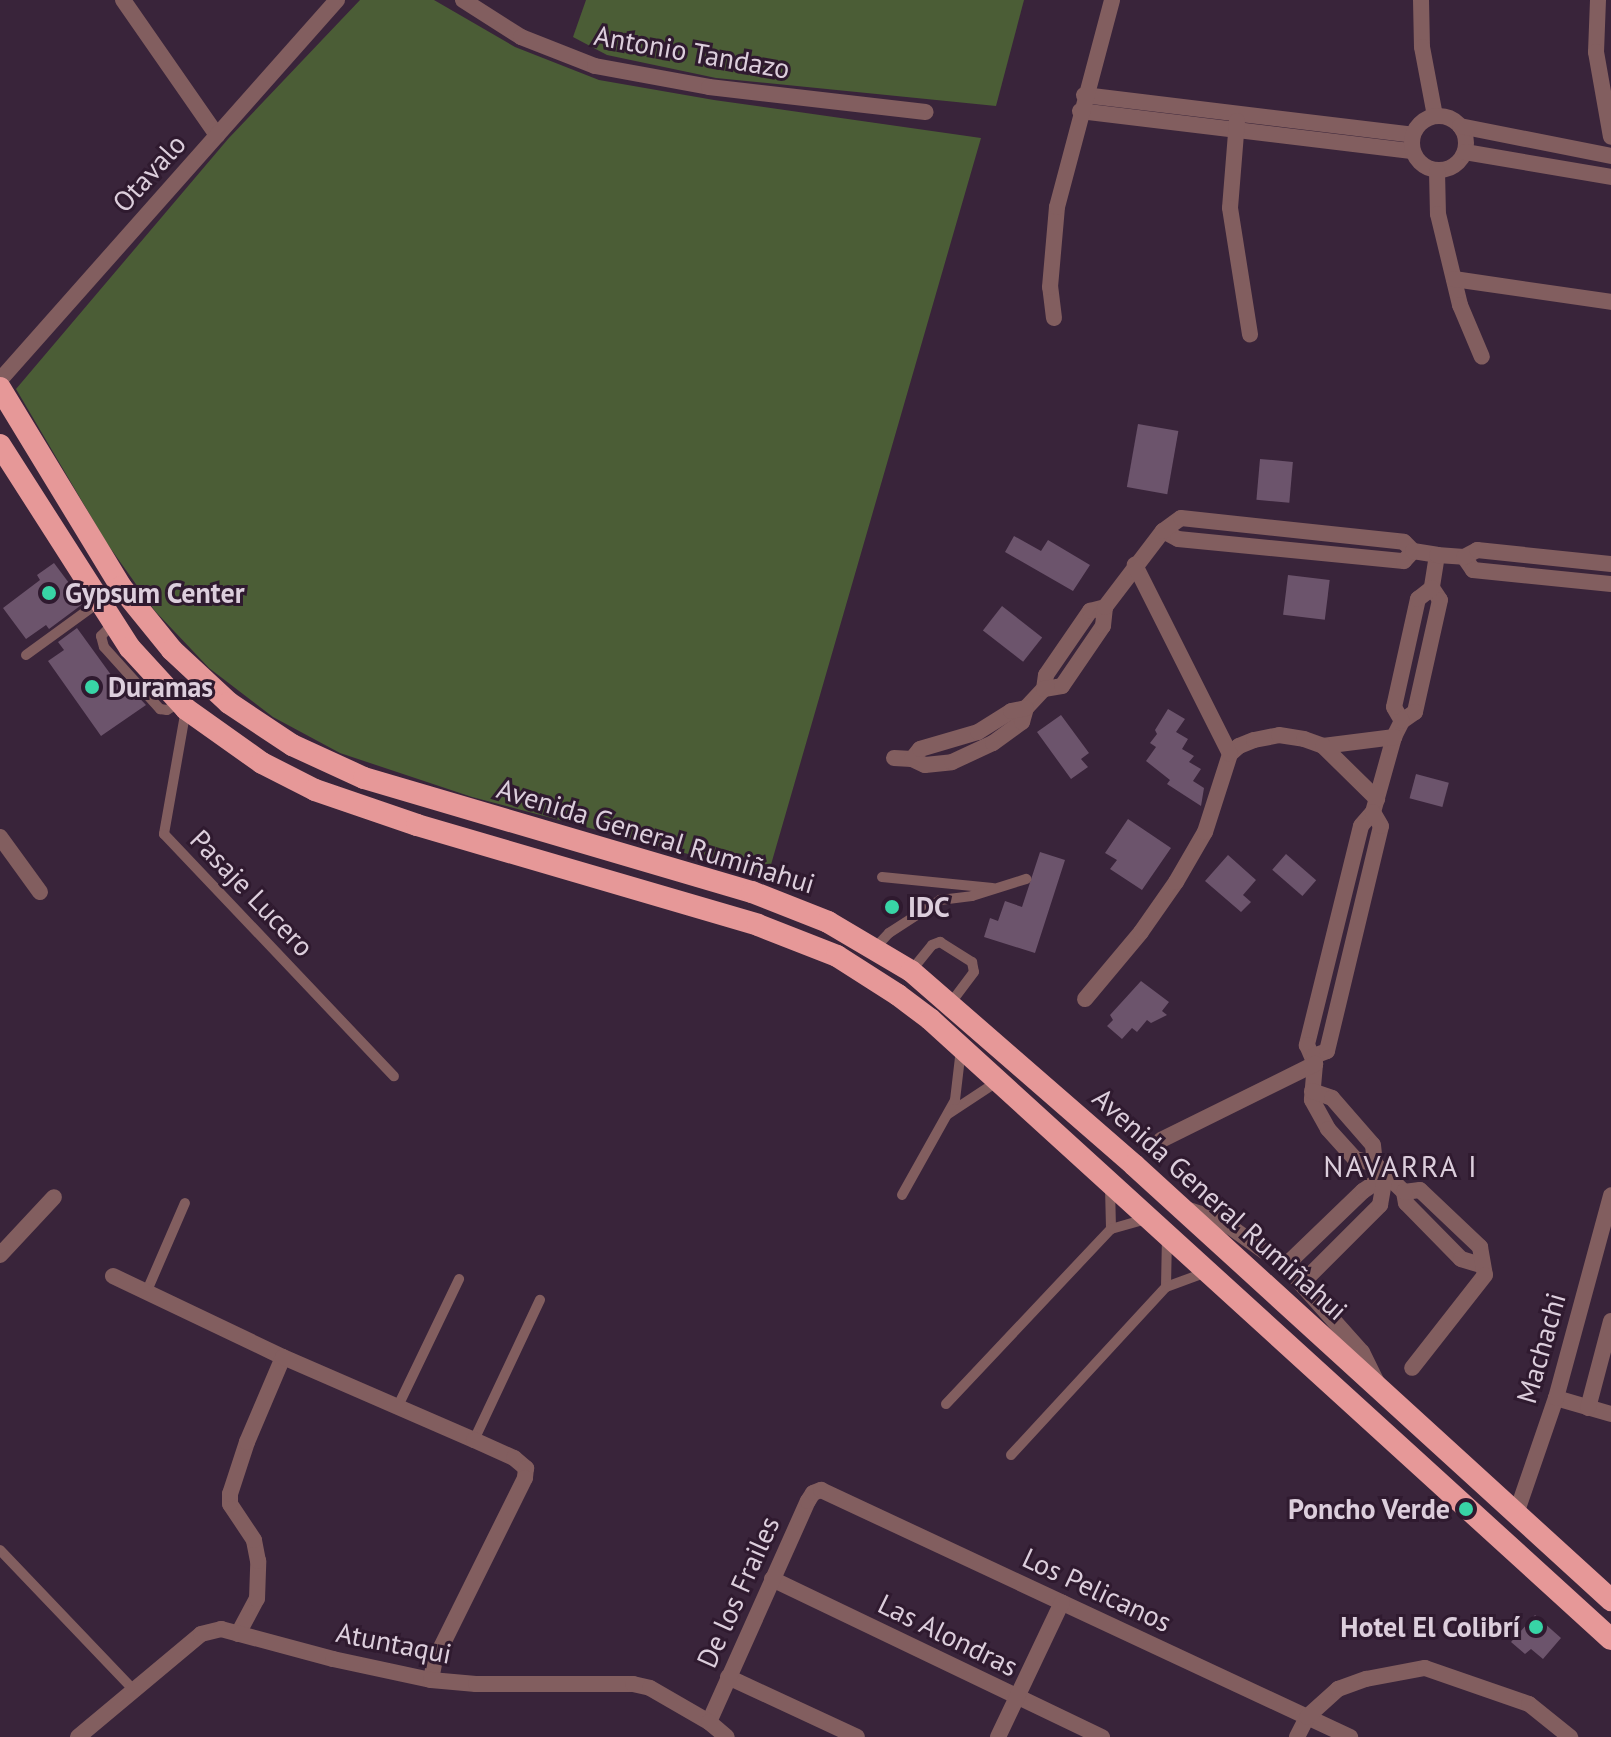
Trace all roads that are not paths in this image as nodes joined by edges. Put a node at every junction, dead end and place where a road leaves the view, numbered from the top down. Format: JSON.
{"nodes":[{"id":1,"x":123,"y":0,"type":"edge"},
{"id":2,"x":337,"y":0,"type":"edge"},
{"id":3,"x":463,"y":0,"type":"edge"},
{"id":4,"x":1112,"y":0,"type":"edge"},
{"id":5,"x":1421,"y":0,"type":"edge"},
{"id":6,"x":1598,"y":0,"type":"edge"},
{"id":7,"x":1082,"y":103,"type":"junction"},
{"id":8,"x":926,"y":112,"type":"dead end"},
{"id":9,"x":1435,"y":116,"type":"junction"},
{"id":10,"x":1237,"y":123,"type":"junction"},
{"id":11,"x":1460,"y":126,"type":"junction"},
{"id":12,"x":217,"y":135,"type":"junction"},
{"id":13,"x":1611,"y":137,"type":"edge"},
{"id":14,"x":1412,"y":143,"type":"junction"},
{"id":15,"x":1465,"y":152,"type":"junction"},
{"id":16,"x":1611,"y":156,"type":"edge"},
{"id":17,"x":1437,"y":171,"type":"junction"},
{"id":18,"x":1611,"y":177,"type":"edge"},
{"id":19,"x":1454,"y":279,"type":"junction"},
{"id":20,"x":1611,"y":302,"type":"edge"},
{"id":21,"x":1054,"y":318,"type":"dead end"},
{"id":22,"x":1250,"y":334,"type":"dead end"},
{"id":23,"x":1482,"y":357,"type":"dead end"},
{"id":24,"x":0,"y":380,"type":"edge"},
{"id":25,"x":0,"y":388,"type":"edge"},
{"id":26,"x":0,"y":445,"type":"edge"},
{"id":27,"x":1437,"y":555,"type":"junction"},
{"id":28,"x":1464,"y":557,"type":"junction"},
{"id":29,"x":1611,"y":564,"type":"edge"},
{"id":30,"x":1135,"y":565,"type":"junction"},
{"id":31,"x":1611,"y":584,"type":"edge"},
{"id":32,"x":99,"y":602,"type":"junction"},
{"id":33,"x":26,"y":655,"type":"dead end"},
{"id":34,"x":183,"y":706,"type":"junction"},
{"id":35,"x":1394,"y":737,"type":"junction"},
{"id":36,"x":1323,"y":746,"type":"junction"},
{"id":37,"x":1230,"y":754,"type":"junction"},
{"id":38,"x":894,"y":758,"type":"dead end"},
{"id":39,"x":1375,"y":805,"type":"junction"},
{"id":40,"x":0,"y":837,"type":"edge"},
{"id":41,"x":882,"y":877,"type":"dead end"},
{"id":42,"x":1026,"y":879,"type":"dead end"},
{"id":43,"x":997,"y":888,"type":"junction"},
{"id":44,"x":40,"y":892,"type":"dead end"},
{"id":45,"x":875,"y":948,"type":"junction"},
{"id":46,"x":911,"y":971,"type":"junction"},
{"id":47,"x":1085,"y":999,"type":"dead end"},
{"id":48,"x":950,"y":1004,"type":"junction"},
{"id":49,"x":961,"y":1047,"type":"junction"},
{"id":50,"x":1314,"y":1060,"type":"junction"},
{"id":51,"x":394,"y":1076,"type":"dead end"},
{"id":52,"x":998,"y":1081,"type":"junction"},
{"id":53,"x":1312,"y":1091,"type":"junction"},
{"id":54,"x":947,"y":1115,"type":"junction"},
{"id":55,"x":1161,"y":1140,"type":"dead end"},
{"id":56,"x":1380,"y":1170,"type":"junction"},
{"id":57,"x":1110,"y":1183,"type":"junction"},
{"id":58,"x":902,"y":1195,"type":"dead end"},
{"id":59,"x":1611,"y":1195,"type":"edge"},
{"id":60,"x":54,"y":1197,"type":"dead end"},
{"id":61,"x":185,"y":1203,"type":"dead end"},
{"id":62,"x":1180,"y":1207,"type":"junction"},
{"id":63,"x":1148,"y":1218,"type":"junction"},
{"id":64,"x":1111,"y":1229,"type":"junction"},
{"id":65,"x":1606,"y":1230,"type":"edge"},
{"id":66,"x":1167,"y":1235,"type":"junction"},
{"id":67,"x":0,"y":1255,"type":"edge"},
{"id":68,"x":1285,"y":1266,"type":"junction"},
{"id":69,"x":1207,"y":1272,"type":"junction"},
{"id":70,"x":113,"y":1276,"type":"dead end"},
{"id":71,"x":459,"y":1279,"type":"dead end"},
{"id":72,"x":1301,"y":1284,"type":"junction"},
{"id":73,"x":1166,"y":1287,"type":"junction"},
{"id":74,"x":146,"y":1293,"type":"junction"},
{"id":75,"x":540,"y":1300,"type":"dead end"},
{"id":76,"x":1611,"y":1321,"type":"edge"},
{"id":77,"x":283,"y":1357,"type":"junction"},
{"id":78,"x":1412,"y":1368,"type":"dead end"},
{"id":79,"x":1379,"y":1388,"type":"junction"},
{"id":80,"x":1556,"y":1398,"type":"junction"},
{"id":81,"x":946,"y":1404,"type":"dead end"},
{"id":82,"x":398,"y":1406,"type":"junction"},
{"id":83,"x":1588,"y":1408,"type":"junction"},
{"id":84,"x":1611,"y":1414,"type":"edge"},
{"id":85,"x":474,"y":1440,"type":"junction"},
{"id":86,"x":1011,"y":1455,"type":"dead end"},
{"id":87,"x":821,"y":1490,"type":"joint"},
{"id":88,"x":1516,"y":1514,"type":"junction"},
{"id":89,"x":0,"y":1550,"type":"edge"},
{"id":90,"x":772,"y":1579,"type":"junction"},
{"id":91,"x":1608,"y":1591,"type":"edge"},
{"id":92,"x":1062,"y":1602,"type":"junction"},
{"id":93,"x":238,"y":1634,"type":"junction"},
{"id":94,"x":1611,"y":1639,"type":"edge"},
{"id":95,"x":728,"y":1677,"type":"junction"},
{"id":96,"x":431,"y":1680,"type":"junction"},
{"id":97,"x":132,"y":1688,"type":"junction"},
{"id":98,"x":1017,"y":1697,"type":"junction"},
{"id":99,"x":1307,"y":1717,"type":"junction"},
{"id":100,"x":709,"y":1722,"type":"junction"},
{"id":101,"x":78,"y":1737,"type":"edge"},
{"id":102,"x":727,"y":1737,"type":"edge"},
{"id":103,"x":857,"y":1737,"type":"edge"},
{"id":104,"x":998,"y":1737,"type":"edge"},
{"id":105,"x":1102,"y":1737,"type":"edge"},
{"id":106,"x":1297,"y":1737,"type":"edge"},
{"id":107,"x":1350,"y":1737,"type":"edge"},
{"id":108,"x":1570,"y":1737,"type":"edge"}],
"edges":[{"from":1,"to":12,"type":"street"},
{"from":2,"to":12,"type":"street","name":"Otavalo"},
{"from":3,"to":8,"type":"street","name":"Antonio Tandazo"},
{"from":4,"to":7,"type":"street"},
{"from":5,"to":9,"type":"street"},
{"from":6,"to":13,"type":"street"},
{"from":7,"to":10,"type":"street"},
{"from":7,"to":21,"type":"street"},
{"from":9,"to":11,"type":"street"},
{"from":9,"to":14,"type":"street"},
{"from":10,"to":14,"type":"street"},
{"from":10,"to":22,"type":"street"},
{"from":11,"to":15,"type":"street"},
{"from":11,"to":16,"type":"street"},
{"from":12,"to":24,"type":"street","name":"Otavalo"},
{"from":14,"to":17,"type":"street"},
{"from":15,"to":17,"type":"street"},
{"from":15,"to":18,"type":"street"},
{"from":17,"to":19,"type":"street"},
{"from":19,"to":20,"type":"street"},
{"from":19,"to":23,"type":"street"},
{"from":25,"to":45,"type":"highway","name":"Avenida General Rumiñahui"},
{"from":26,"to":32,"type":"highway","name":"Avenida General Rumiñahui"},
{"from":27,"to":28,"type":"street"},
{"from":27,"to":30,"type":"street"},
{"from":27,"to":35,"type":"street"},
{"from":28,"to":29,"type":"street"},
{"from":28,"to":31,"type":"street"},
{"from":30,"to":37,"type":"street"},
{"from":30,"to":38,"type":"street"},
{"from":32,"to":33,"type":"lane"},
{"from":32,"to":34,"type":"highway","name":"Avenida General Rumiñahui"},
{"from":34,"to":49,"type":"highway","name":"Avenida General Rumiñahui"},
{"from":34,"to":51,"type":"lane","name":"Pasaje Lucero"},
{"from":35,"to":36,"type":"street"},
{"from":35,"to":39,"type":"street"},
{"from":36,"to":37,"type":"street"},
{"from":36,"to":39,"type":"street"},
{"from":37,"to":47,"type":"street"},
{"from":39,"to":50,"type":"street"},
{"from":40,"to":44,"type":"street"},
{"from":41,"to":43,"type":"lane"},
{"from":42,"to":43,"type":"lane"},
{"from":43,"to":45,"type":"lane"},
{"from":45,"to":46,"type":"highway","name":"Avenida General Rumiñahui"},
{"from":46,"to":48,"type":"highway","name":"Avenida General Rumiñahui"},
{"from":46,"to":48,"type":"lane"},
{"from":48,"to":62,"type":"highway","name":"Avenida General Rumiñahui"},
{"from":49,"to":52,"type":"highway","name":"Avenida General Rumiñahui"},
{"from":49,"to":54,"type":"lane"},
{"from":50,"to":53,"type":"street"},
{"from":50,"to":55,"type":"street"},
{"from":52,"to":54,"type":"lane"},
{"from":52,"to":57,"type":"highway","name":"Avenida General Rumiñahui"},
{"from":53,"to":56,"type":"street"},
{"from":53,"to":56,"type":"street"},
{"from":54,"to":58,"type":"lane"},
{"from":56,"to":68,"type":"street"},
{"from":56,"to":72,"type":"street"},
{"from":56,"to":78,"type":"street"},
{"from":57,"to":63,"type":"highway","name":"Avenida General Rumiñahui"},
{"from":57,"to":64,"type":"lane"},
{"from":59,"to":65,"type":"street","name":"Machachi"},
{"from":60,"to":67,"type":"street"},
{"from":61,"to":74,"type":"lane"},
{"from":62,"to":68,"type":"street"},
{"from":62,"to":79,"type":"highway","name":"Avenida General Rumiñahui"},
{"from":63,"to":64,"type":"lane"},
{"from":63,"to":66,"type":"highway","name":"Avenida General Rumiñahui"},
{"from":64,"to":81,"type":"lane"},
{"from":65,"to":80,"type":"street","name":"Machachi"},
{"from":66,"to":69,"type":"highway","name":"Avenida General Rumiñahui"},
{"from":66,"to":73,"type":"lane"},
{"from":68,"to":72,"type":"street"},
{"from":69,"to":73,"type":"lane"},
{"from":69,"to":94,"type":"highway","name":"Avenida General Rumiñahui"},
{"from":70,"to":74,"type":"street"},
{"from":71,"to":82,"type":"lane"},
{"from":72,"to":79,"type":"street"},
{"from":73,"to":86,"type":"lane"},
{"from":74,"to":77,"type":"street"},
{"from":75,"to":85,"type":"lane"},
{"from":76,"to":83,"type":"street"},
{"from":77,"to":82,"type":"street"},
{"from":77,"to":93,"type":"street"},
{"from":79,"to":88,"type":"highway","name":"Avenida General Rumiñahui"},
{"from":80,"to":83,"type":"street"},
{"from":80,"to":88,"type":"street","name":"Machachi"},
{"from":82,"to":85,"type":"street"},
{"from":83,"to":84,"type":"street"},
{"from":85,"to":96,"type":"street"},
{"from":87,"to":90,"type":"street","name":"De los Frailes"},
{"from":87,"to":92,"type":"street","name":"Los Pelicanos"},
{"from":88,"to":91,"type":"highway","name":"Avenida General Rumiñahui"},
{"from":89,"to":97,"type":"lane"},
{"from":90,"to":95,"type":"street","name":"De los Frailes"},
{"from":90,"to":98,"type":"street","name":"Las Alondras"},
{"from":92,"to":98,"type":"street"},
{"from":92,"to":99,"type":"street","name":"Los Pelicanos"},
{"from":93,"to":96,"type":"street","name":"Atuntaqui"},
{"from":93,"to":97,"type":"street","name":"Atuntaqui"},
{"from":95,"to":100,"type":"street","name":"De los Frailes"},
{"from":95,"to":103,"type":"street"},
{"from":96,"to":100,"type":"street","name":"Atuntaqui"},
{"from":97,"to":101,"type":"street","name":"Atuntaqui"},
{"from":98,"to":104,"type":"street"},
{"from":98,"to":105,"type":"street","name":"Las Alondras"},
{"from":99,"to":106,"type":"street"},
{"from":99,"to":107,"type":"street","name":"Los Pelicanos"},
{"from":99,"to":108,"type":"street"},
{"from":100,"to":102,"type":"street","name":"Atuntaqui"}]}
